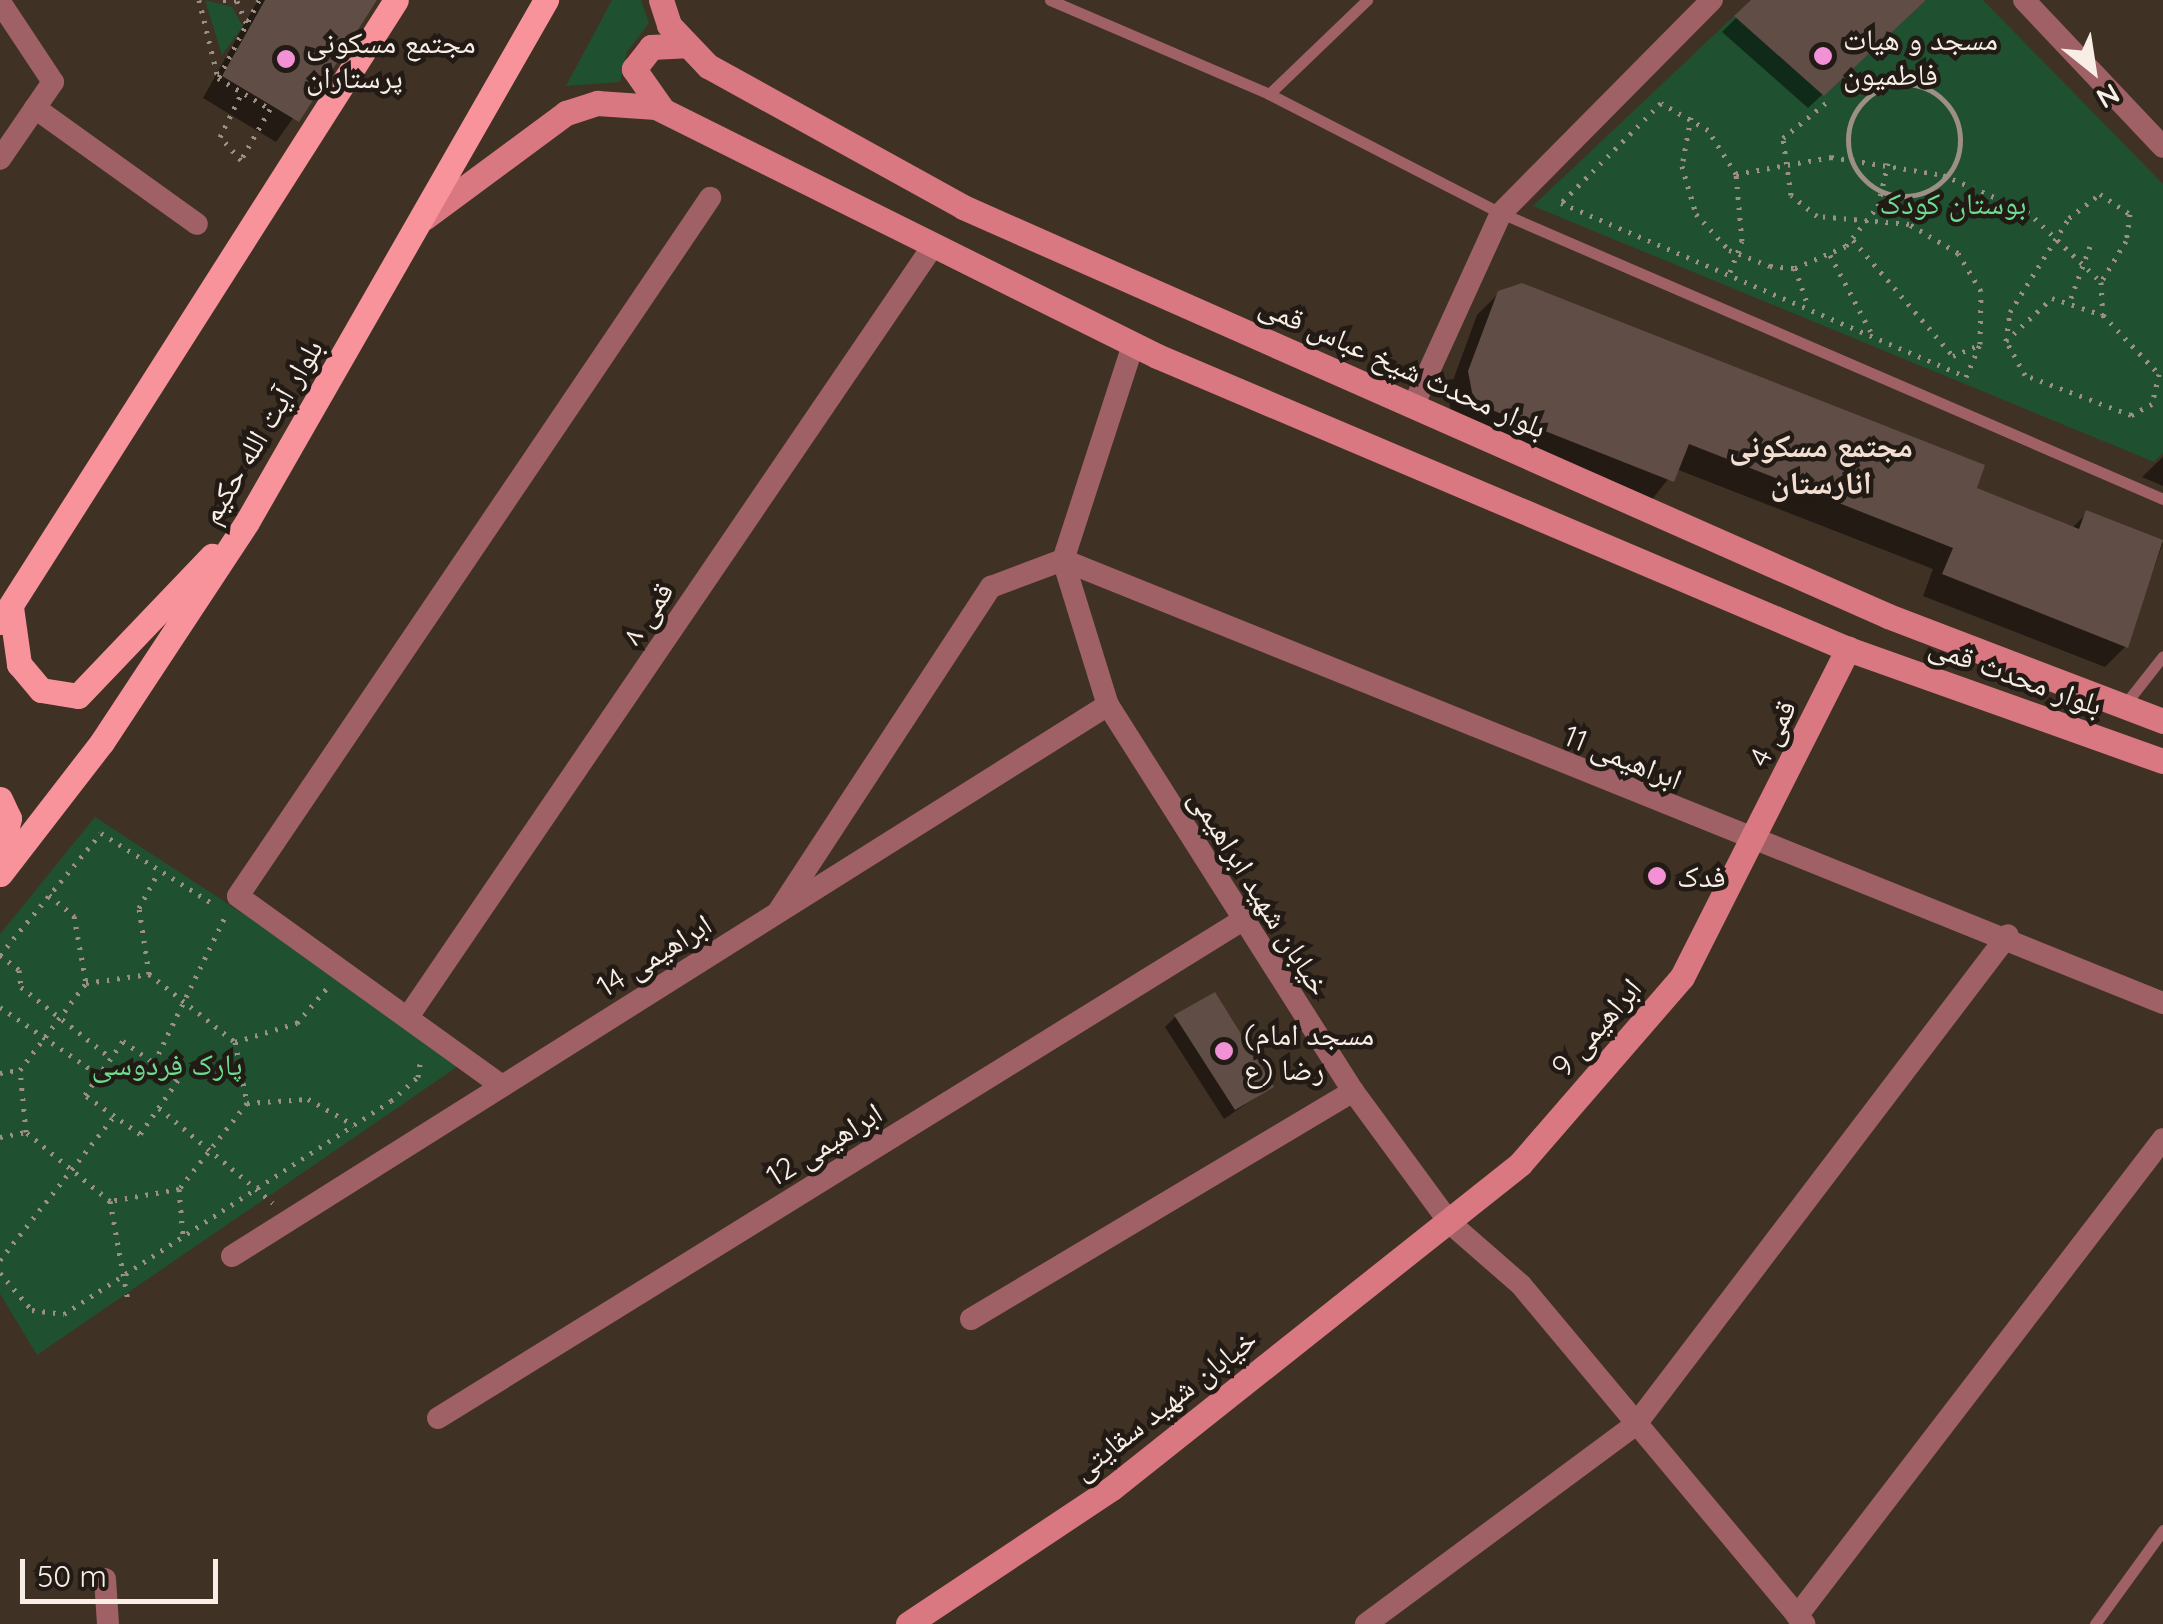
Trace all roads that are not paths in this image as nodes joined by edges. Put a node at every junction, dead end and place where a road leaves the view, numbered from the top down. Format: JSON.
{"nodes":[{"id":1,"x":396,"y":0,"type":"edge"},
{"id":2,"x":546,"y":0,"type":"edge"},
{"id":3,"x":661,"y":0,"type":"edge"},
{"id":4,"x":1050,"y":0,"type":"edge"},
{"id":5,"x":1367,"y":0,"type":"edge"},
{"id":6,"x":1712,"y":0,"type":"edge"},
{"id":7,"x":2024,"y":0,"type":"edge"},
{"id":8,"x":0,"y":2,"type":"edge"},
{"id":9,"x":1070,"y":5,"type":"edge"},
{"id":10,"x":686,"y":46,"type":"junction"},
{"id":11,"x":1269,"y":94,"type":"junction"},
{"id":12,"x":35,"y":108,"type":"junction"},
{"id":13,"x":663,"y":110,"type":"junction"},
{"id":14,"x":2163,"y":147,"type":"edge"},
{"id":15,"x":0,"y":159,"type":"edge"},
{"id":16,"x":710,"y":198,"type":"dead end"},
{"id":17,"x":1501,"y":213,"type":"junction"},
{"id":18,"x":424,"y":218,"type":"junction"},
{"id":19,"x":197,"y":224,"type":"dead end"},
{"id":20,"x":933,"y":246,"type":"junction"},
{"id":21,"x":1133,"y":344,"type":"junction"},
{"id":22,"x":1414,"y":404,"type":"junction"},
{"id":23,"x":2163,"y":499,"type":"edge"},
{"id":24,"x":247,"y":522,"type":"junction"},
{"id":25,"x":1063,"y":560,"type":"junction"},
{"id":26,"x":6,"y":614,"type":"edge"},
{"id":27,"x":1848,"y":649,"type":"junction"},
{"id":28,"x":2163,"y":656,"type":"edge"},
{"id":29,"x":1108,"y":705,"type":"junction"},
{"id":30,"x":2121,"y":710,"type":"junction"},
{"id":31,"x":2163,"y":722,"type":"edge"},
{"id":32,"x":2163,"y":762,"type":"edge"},
{"id":33,"x":0,"y":799,"type":"edge"},
{"id":34,"x":1754,"y":844,"type":"junction"},
{"id":35,"x":0,"y":858,"type":"edge"},
{"id":36,"x":0,"y":874,"type":"edge"},
{"id":37,"x":778,"y":912,"type":"junction"},
{"id":38,"x":1241,"y":922,"type":"junction"},
{"id":39,"x":2008,"y":935,"type":"junction"},
{"id":40,"x":2163,"y":1003,"type":"edge"},
{"id":41,"x":410,"y":1014,"type":"junction"},
{"id":42,"x":502,"y":1086,"type":"junction"},
{"id":43,"x":1353,"y":1091,"type":"junction"},
{"id":44,"x":2163,"y":1140,"type":"edge"},
{"id":45,"x":1450,"y":1223,"type":"junction"},
{"id":46,"x":232,"y":1256,"type":"dead end"},
{"id":47,"x":971,"y":1319,"type":"dead end"},
{"id":48,"x":438,"y":1418,"type":"dead end"},
{"id":49,"x":1636,"y":1424,"type":"junction"},
{"id":50,"x":2163,"y":1530,"type":"edge"},
{"id":51,"x":104,"y":1578,"type":"dead end"},
{"id":52,"x":1800,"y":1620,"type":"edge"},
{"id":53,"x":108,"y":1624,"type":"edge"},
{"id":54,"x":908,"y":1624,"type":"edge"},
{"id":55,"x":1366,"y":1624,"type":"edge"},
{"id":56,"x":2095,"y":1624,"type":"edge"}],
"edges":[{"from":1,"to":26,"type":"main road"},
{"from":2,"to":18,"type":"main road","name":"بلوار آیت الله حکیم"},
{"from":3,"to":10,"type":"main road"},
{"from":4,"to":9,"type":"lane"},
{"from":5,"to":11,"type":"lane"},
{"from":6,"to":17,"type":"street"},
{"from":7,"to":14,"type":"street"},
{"from":8,"to":12,"type":"street"},
{"from":9,"to":11,"type":"lane"},
{"from":10,"to":13,"type":"main road"},
{"from":10,"to":22,"type":"main road","name":"بلوار محدث شیخ عباس قمی"},
{"from":11,"to":17,"type":"lane"},
{"from":12,"to":15,"type":"street"},
{"from":12,"to":19,"type":"street"},
{"from":13,"to":18,"type":"main road"},
{"from":13,"to":20,"type":"main road"},
{"from":16,"to":41,"type":"street"},
{"from":17,"to":22,"type":"street"},
{"from":17,"to":23,"type":"lane"},
{"from":18,"to":24,"type":"main road","name":"بلوار آیت الله حکیم"},
{"from":20,"to":21,"type":"main road"},
{"from":20,"to":41,"type":"street","name":"قمی ۸"},
{"from":21,"to":25,"type":"street"},
{"from":21,"to":27,"type":"main road"},
{"from":22,"to":30,"type":"main road","name":"بلوار محدث شیخ عباس قمی"},
{"from":24,"to":26,"type":"main road"},
{"from":24,"to":36,"type":"main road","name":"بلوار آیت الله حکیم"},
{"from":25,"to":29,"type":"street","name":"خیابان شهید ابراهیمی"},
{"from":25,"to":34,"type":"street","name":"ابراهیمی 11"},
{"from":25,"to":37,"type":"street"},
{"from":27,"to":32,"type":"main road","name":"بلوار محدث قمی"},
{"from":27,"to":34,"type":"main road","name":"قمی 4"},
{"from":28,"to":30,"type":"lane"},
{"from":29,"to":37,"type":"street","name":"ابراهیمی 14"},
{"from":29,"to":38,"type":"street","name":"خیابان شهید ابراهیمی"},
{"from":30,"to":31,"type":"main road","name":"بلوار محدث شیخ عباس قمی"},
{"from":33,"to":35,"type":"main road"},
{"from":34,"to":39,"type":"street","name":"ابراهیمی 11"},
{"from":34,"to":45,"type":"main road","name":"ابراهیمی 9"},
{"from":37,"to":42,"type":"street","name":"ابراهیمی 14"},
{"from":38,"to":43,"type":"street","name":"خیابان شهید ابراهیمی"},
{"from":38,"to":48,"type":"street","name":"ابراهیمی 12"},
{"from":39,"to":40,"type":"street","name":"ابراهیمی 11"},
{"from":39,"to":49,"type":"street"},
{"from":41,"to":42,"type":"street"},
{"from":42,"to":46,"type":"street","name":"ابراهیمی 14"},
{"from":43,"to":45,"type":"street","name":"خیابان شهید ابراهیمی"},
{"from":43,"to":47,"type":"street"},
{"from":44,"to":52,"type":"street"},
{"from":45,"to":49,"type":"street","name":"خیابان شهید ابراهیمی"},
{"from":45,"to":54,"type":"main road","name":"خیابان شهید سقایتی"},
{"from":49,"to":52,"type":"street","name":"خیابان شهید ابراهیمی"},
{"from":49,"to":55,"type":"street"},
{"from":50,"to":56,"type":"lane"},
{"from":51,"to":53,"type":"street"}]}
